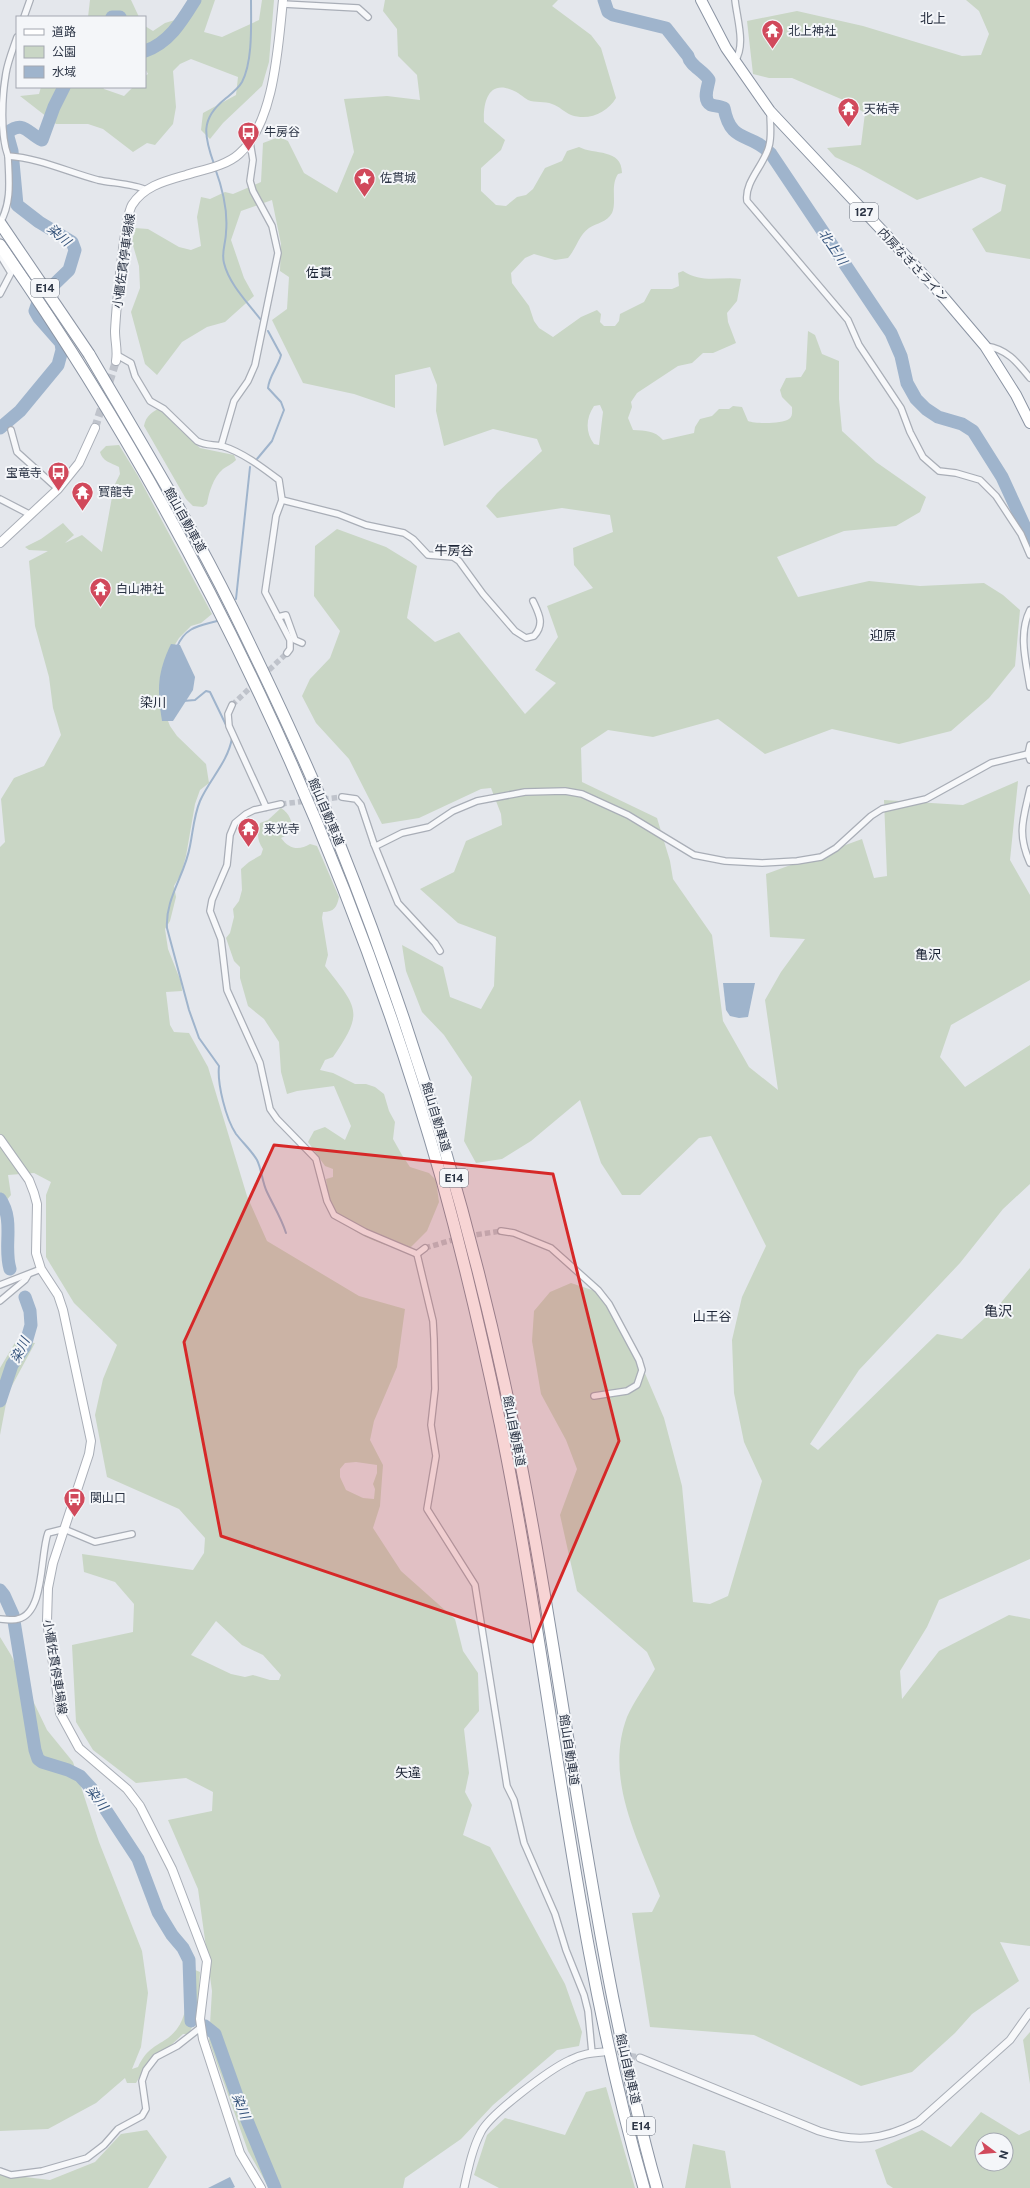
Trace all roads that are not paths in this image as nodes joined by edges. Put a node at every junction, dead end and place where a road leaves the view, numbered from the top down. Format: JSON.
{"nodes":[{"id":1,"x":30,"y":0,"type":"edge"},
{"id":2,"x":700,"y":0,"type":"edge"},
{"id":3,"x":735,"y":0,"type":"edge"},
{"id":4,"x":283,"y":2,"type":"edge"},
{"id":5,"x":24,"y":16,"type":"edge"},
{"id":6,"x":368,"y":17,"type":"dead end"},
{"id":7,"x":16,"y":40,"type":"edge"},
{"id":8,"x":735,"y":61,"type":"junction"},
{"id":9,"x":770,"y":111,"type":"junction"},
{"id":10,"x":250,"y":142,"type":"junction"},
{"id":11,"x":9,"y":156,"type":"junction"},
{"id":12,"x":146,"y":190,"type":"junction"},
{"id":13,"x":0,"y":223,"type":"edge"},
{"id":14,"x":0,"y":245,"type":"edge"},
{"id":15,"x":0,"y":255,"type":"edge"},
{"id":16,"x":0,"y":294,"type":"edge"},
{"id":17,"x":985,"y":346,"type":"junction"},
{"id":18,"x":116,"y":358,"type":"joint"},
{"id":19,"x":1030,"y":378,"type":"edge"},
{"id":20,"x":1030,"y":423,"type":"edge"},
{"id":21,"x":95,"y":428,"type":"tunnel mouth"},
{"id":22,"x":11,"y":430,"type":"dead end"},
{"id":23,"x":221,"y":446,"type":"junction"},
{"id":24,"x":58,"y":489,"type":"junction"},
{"id":25,"x":0,"y":499,"type":"edge"},
{"id":26,"x":282,"y":500,"type":"junction"},
{"id":27,"x":29,"y":514,"type":"junction"},
{"id":28,"x":0,"y":543,"type":"edge"},
{"id":29,"x":1030,"y":555,"type":"edge"},
{"id":30,"x":533,"y":601,"type":"dead end"},
{"id":31,"x":1030,"y":610,"type":"edge"},
{"id":32,"x":278,"y":618,"type":"junction"},
{"id":33,"x":302,"y":643,"type":"dead end"},
{"id":34,"x":287,"y":653,"type":"dead end"},
{"id":35,"x":1030,"y":687,"type":"edge"},
{"id":36,"x":232,"y":705,"type":"tunnel mouth"},
{"id":37,"x":1030,"y":745,"type":"edge"},
{"id":38,"x":1029,"y":757,"type":"edge"},
{"id":39,"x":1030,"y":789,"type":"edge"},
{"id":40,"x":342,"y":797,"type":"tunnel mouth"},
{"id":41,"x":282,"y":804,"type":"tunnel mouth"},
{"id":42,"x":266,"y":807,"type":"junction"},
{"id":43,"x":374,"y":844,"type":"junction"},
{"id":44,"x":1030,"y":863,"type":"edge"},
{"id":45,"x":440,"y":951,"type":"dead end"},
{"id":46,"x":0,"y":1139,"type":"edge"},
{"id":47,"x":501,"y":1231,"type":"tunnel mouth"},
{"id":48,"x":425,"y":1248,"type":"tunnel mouth"},
{"id":49,"x":417,"y":1254,"type":"junction"},
{"id":50,"x":41,"y":1269,"type":"junction"},
{"id":51,"x":28,"y":1275,"type":"junction"},
{"id":52,"x":0,"y":1285,"type":"edge"},
{"id":53,"x":0,"y":1301,"type":"edge"},
{"id":54,"x":594,"y":1396,"type":"dead end"},
{"id":55,"x":64,"y":1529,"type":"junction"},
{"id":56,"x":132,"y":1534,"type":"dead end"},
{"id":57,"x":0,"y":1619,"type":"edge"},
{"id":58,"x":1030,"y":2012,"type":"edge"},
{"id":59,"x":200,"y":2028,"type":"junction"},
{"id":60,"x":602,"y":2052,"type":"tunnel mouth"},
{"id":61,"x":592,"y":2053,"type":"junction"},
{"id":62,"x":640,"y":2058,"type":"tunnel mouth"},
{"id":63,"x":0,"y":2171,"type":"edge"},
{"id":64,"x":261,"y":2188,"type":"edge"},
{"id":65,"x":464,"y":2188,"type":"edge"},
{"id":66,"x":644,"y":2188,"type":"edge"},
{"id":67,"x":657,"y":2188,"type":"edge"}],
"edges":[{"from":1,"to":5,"type":"street"},
{"from":2,"to":8,"type":"highway","name":"内房なぎさライン","number":"127"},
{"from":3,"to":8,"type":"street"},
{"from":4,"to":6,"type":"street"},
{"from":4,"to":10,"type":"main road","name":"小櫃佐貫停車場線"},
{"from":7,"to":11,"type":"street"},
{"from":8,"to":9,"type":"highway","name":"内房なぎさライン","number":"127"},
{"from":9,"to":17,"type":"highway","name":"内房なぎさライン","number":"127"},
{"from":9,"to":29,"type":"street"},
{"from":10,"to":12,"type":"main road","name":"小櫃佐貫停車場線"},
{"from":10,"to":23,"type":"street"},
{"from":11,"to":12,"type":"street"},
{"from":11,"to":13,"type":"street"},
{"from":12,"to":18,"type":"main road","name":"小櫃佐貫停車場線"},
{"from":13,"to":67,"type":"highway","name":"館山自動車道","number":"E14","bridge":true},
{"from":14,"to":66,"type":"highway","name":"館山自動車道","number":"E14"},
{"from":15,"to":16,"type":"street"},
{"from":17,"to":19,"type":"street"},
{"from":17,"to":20,"type":"highway","name":"内房なぎさライン","number":"127"},
{"from":18,"to":23,"type":"street"},
{"from":21,"to":24,"type":"main road"},
{"from":22,"to":24,"type":"street"},
{"from":23,"to":26,"type":"street"},
{"from":24,"to":27,"type":"main road"},
{"from":25,"to":27,"type":"street"},
{"from":26,"to":30,"type":"street"},
{"from":26,"to":32,"type":"street"},
{"from":27,"to":28,"type":"main road"},
{"from":31,"to":35,"type":"street"},
{"from":32,"to":33,"type":"street"},
{"from":32,"to":34,"type":"street"},
{"from":36,"to":42,"type":"street"},
{"from":37,"to":38,"type":"street"},
{"from":38,"to":43,"type":"street"},
{"from":39,"to":44,"type":"street"},
{"from":40,"to":43,"type":"street"},
{"from":41,"to":42,"type":"street"},
{"from":42,"to":49,"type":"street"},
{"from":43,"to":45,"type":"street"},
{"from":46,"to":50,"type":"main road","name":"小櫃佐貫停車場線"},
{"from":47,"to":54,"type":"street"},
{"from":48,"to":49,"type":"street"},
{"from":49,"to":61,"type":"street"},
{"from":50,"to":51,"type":"street"},
{"from":50,"to":55,"type":"main road","name":"小櫃佐貫停車場線"},
{"from":51,"to":52,"type":"street"},
{"from":51,"to":53,"type":"street"},
{"from":55,"to":56,"type":"street"},
{"from":55,"to":57,"type":"street"},
{"from":55,"to":59,"type":"main road","name":"小櫃佐貫停車場線"},
{"from":58,"to":62,"type":"street"},
{"from":59,"to":63,"type":"street"},
{"from":59,"to":64,"type":"main road","name":"小櫃佐貫停車場線"},
{"from":60,"to":61,"type":"street"},
{"from":61,"to":65,"type":"street"}]}
